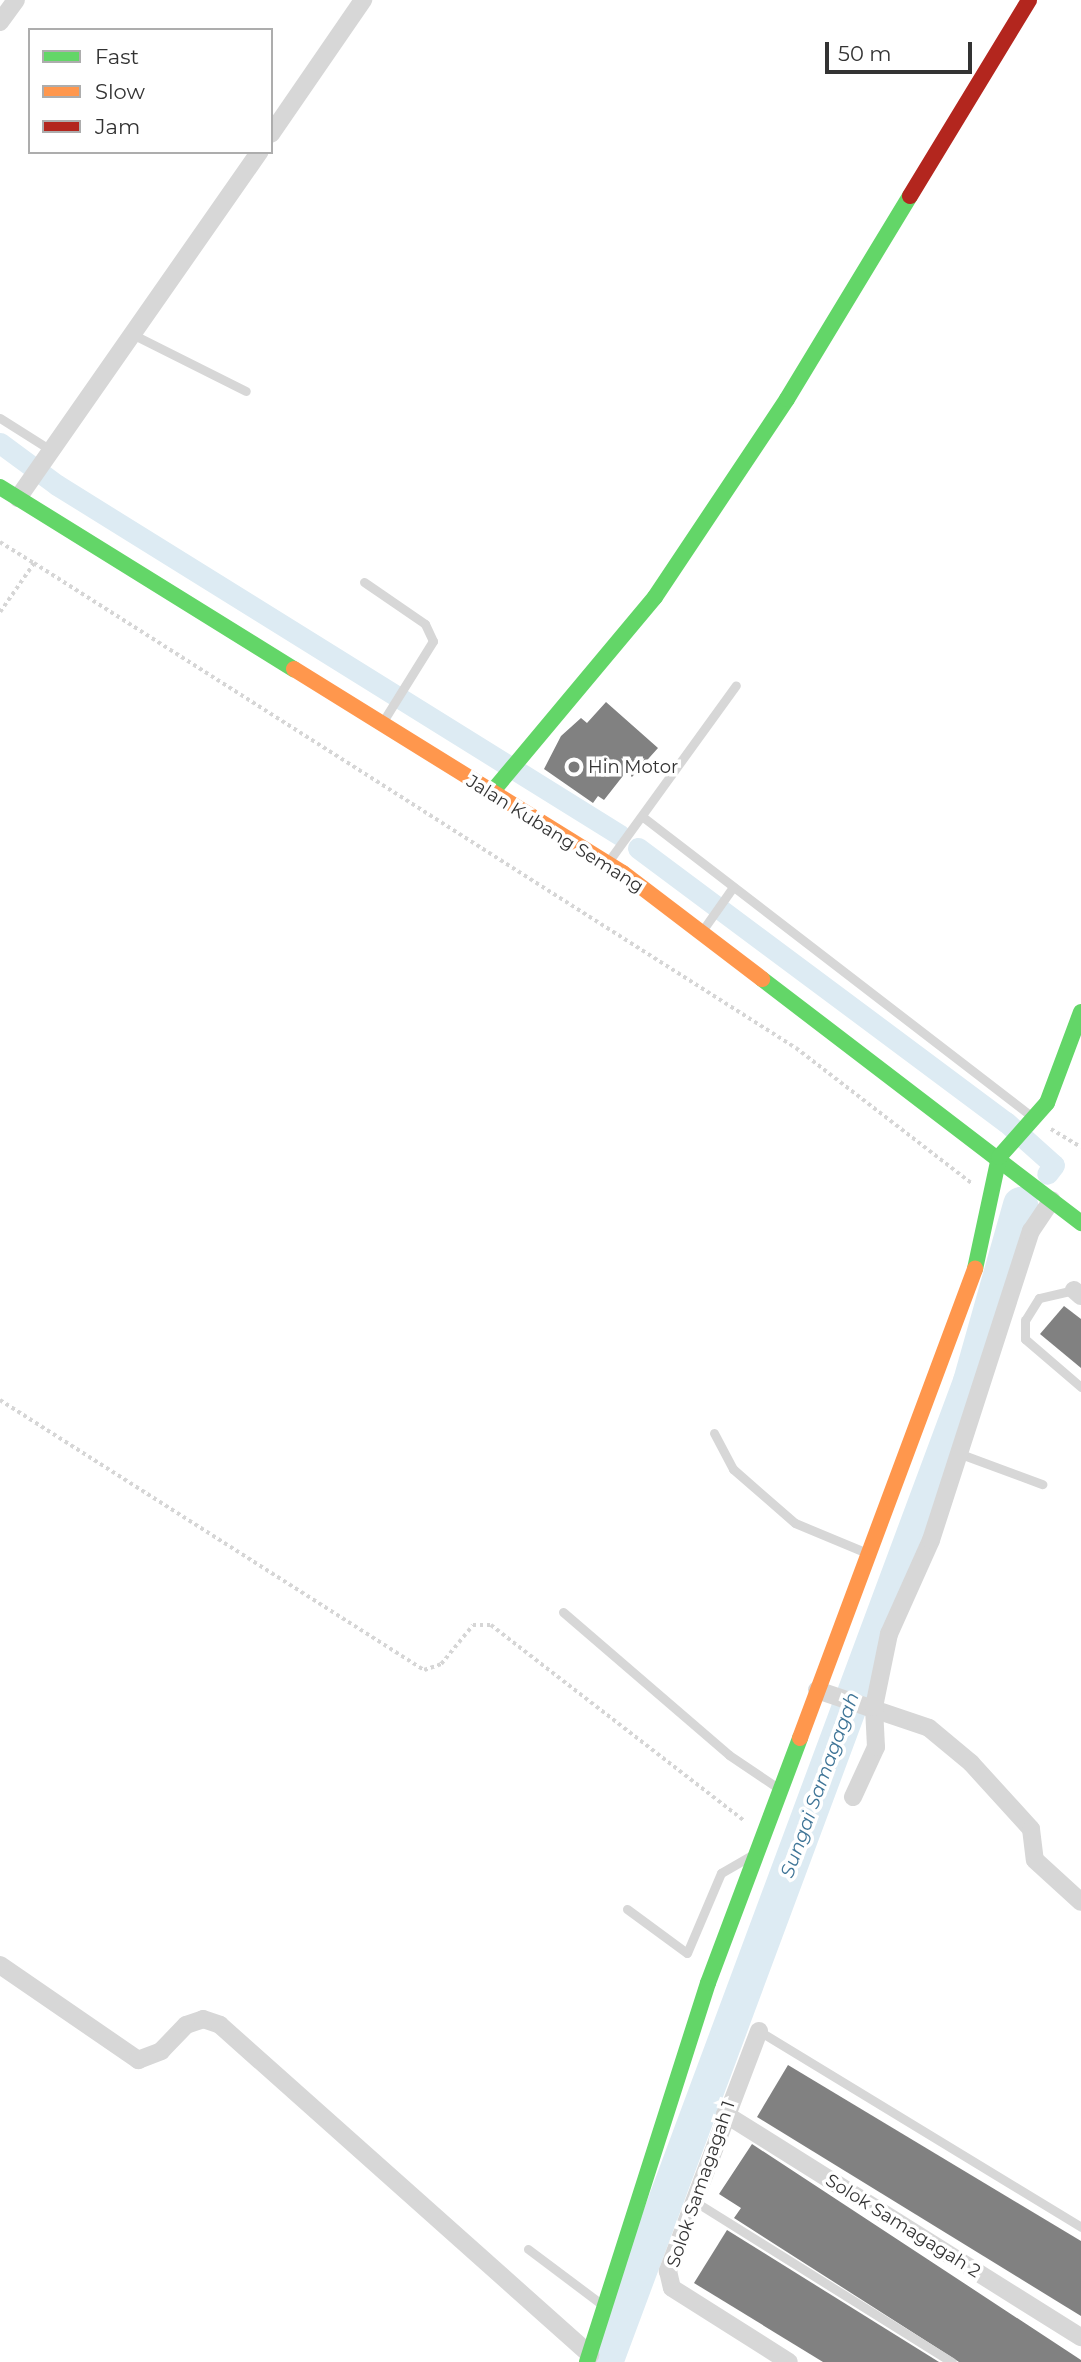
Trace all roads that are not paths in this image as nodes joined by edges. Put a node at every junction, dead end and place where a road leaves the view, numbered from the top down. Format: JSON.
{"nodes":[{"id":1,"x":16,"y":0,"type":"edge"},
{"id":2,"x":363,"y":0,"type":"edge"},
{"id":3,"x":1029,"y":0,"type":"edge"},
{"id":4,"x":0,"y":22,"type":"edge"},
{"id":5,"x":273,"y":131,"type":"edge"},
{"id":6,"x":258,"y":154,"type":"edge"},
{"id":7,"x":134,"y":335,"type":"junction"},
{"id":8,"x":246,"y":391,"type":"dead end"},
{"id":9,"x":0,"y":418,"type":"edge"},
{"id":10,"x":42,"y":461,"type":"junction"},
{"id":11,"x":0,"y":487,"type":"edge"},
{"id":12,"x":18,"y":498,"type":"junction"},
{"id":13,"x":364,"y":582,"type":"dead end"},
{"id":14,"x":736,"y":685,"type":"dead end"},
{"id":15,"x":380,"y":726,"type":"junction"},
{"id":16,"x":492,"y":792,"type":"junction"},
{"id":17,"x":643,"y":817,"type":"junction"},
{"id":18,"x":607,"y":863,"type":"junction"},
{"id":19,"x":733,"y":887,"type":"junction"},
{"id":20,"x":701,"y":933,"type":"junction"},
{"id":21,"x":1081,"y":1012,"type":"edge"},
{"id":22,"x":1029,"y":1124,"type":"junction"},
{"id":23,"x":1004,"y":1151,"type":"junction"},
{"id":24,"x":1052,"y":1199,"type":"junction"},
{"id":25,"x":1080,"y":1220,"type":"edge"},
{"id":26,"x":1078,"y":1293,"type":"edge"},
{"id":27,"x":1081,"y":1387,"type":"edge"},
{"id":28,"x":714,"y":1433,"type":"dead end"},
{"id":29,"x":956,"y":1452,"type":"junction"},
{"id":30,"x":1042,"y":1484,"type":"dead end"},
{"id":31,"x":872,"y":1555,"type":"junction"},
{"id":32,"x":563,"y":1612,"type":"dead end"},
{"id":33,"x":823,"y":1692,"type":"junction"},
{"id":34,"x":868,"y":1706,"type":"junction"},
{"id":35,"x":780,"y":1789,"type":"junction"},
{"id":36,"x":853,"y":1797,"type":"dead end"},
{"id":37,"x":756,"y":1854,"type":"junction"},
{"id":38,"x":1081,"y":1902,"type":"edge"},
{"id":39,"x":627,"y":1909,"type":"dead end"},
{"id":40,"x":0,"y":1965,"type":"edge"},
{"id":41,"x":759,"y":2031,"type":"joint"},
{"id":42,"x":725,"y":2114,"type":"junction"},
{"id":43,"x":694,"y":2201,"type":"junction"},
{"id":44,"x":1081,"y":2227,"type":"edge"},
{"id":45,"x":528,"y":2249,"type":"dead end"},
{"id":46,"x":605,"y":2307,"type":"junction"},
{"id":47,"x":1081,"y":2337,"type":"edge"},
{"id":48,"x":588,"y":2359,"type":"edge"},
{"id":49,"x":789,"y":2362,"type":"edge"},
{"id":50,"x":952,"y":2362,"type":"edge"}],
"edges":[{"from":1,"to":4,"type":"street"},
{"from":2,"to":5,"type":"street"},
{"from":3,"to":16,"type":"street"},
{"from":6,"to":7,"type":"street"},
{"from":7,"to":8,"type":"lane"},
{"from":7,"to":10,"type":"street"},
{"from":9,"to":10,"type":"lane"},
{"from":10,"to":12,"type":"street"},
{"from":11,"to":12,"type":"street","name":"Jalan Kubang Semang"},
{"from":12,"to":15,"type":"street","name":"Jalan Kubang Semang"},
{"from":13,"to":15,"type":"lane"},
{"from":14,"to":17,"type":"lane"},
{"from":15,"to":16,"type":"street","name":"Jalan Kubang Semang"},
{"from":16,"to":18,"type":"street","name":"Jalan Kubang Semang"},
{"from":17,"to":18,"type":"lane"},
{"from":17,"to":19,"type":"lane"},
{"from":18,"to":20,"type":"street","name":"Jalan Kubang Semang"},
{"from":19,"to":20,"type":"lane"},
{"from":19,"to":22,"type":"lane"},
{"from":20,"to":23,"type":"street","name":"Jalan Kubang Semang"},
{"from":21,"to":22,"type":"street"},
{"from":22,"to":23,"type":"street"},
{"from":23,"to":24,"type":"street","name":"Jalan Kubang Semang"},
{"from":23,"to":31,"type":"street"},
{"from":24,"to":25,"type":"street","name":"Jalan Kubang Semang"},
{"from":24,"to":29,"type":"street"},
{"from":26,"to":27,"type":"lane"},
{"from":28,"to":31,"type":"lane"},
{"from":29,"to":30,"type":"lane"},
{"from":29,"to":34,"type":"street"},
{"from":31,"to":33,"type":"street"},
{"from":32,"to":35,"type":"lane"},
{"from":33,"to":34,"type":"street"},
{"from":33,"to":35,"type":"street"},
{"from":34,"to":36,"type":"street"},
{"from":34,"to":38,"type":"street"},
{"from":35,"to":37,"type":"street"},
{"from":37,"to":39,"type":"lane"},
{"from":37,"to":46,"type":"street"},
{"from":40,"to":48,"type":"street"},
{"from":41,"to":42,"type":"street","name":"Solok Samagagah 1"},
{"from":41,"to":44,"type":"lane"},
{"from":42,"to":43,"type":"street","name":"Solok Samagagah 1"},
{"from":42,"to":47,"type":"street","name":"Solok Samagagah 2"},
{"from":43,"to":49,"type":"street","name":"Solok Samagagah 1"},
{"from":43,"to":50,"type":"lane"},
{"from":45,"to":46,"type":"lane"},
{"from":46,"to":48,"type":"street"}]}
